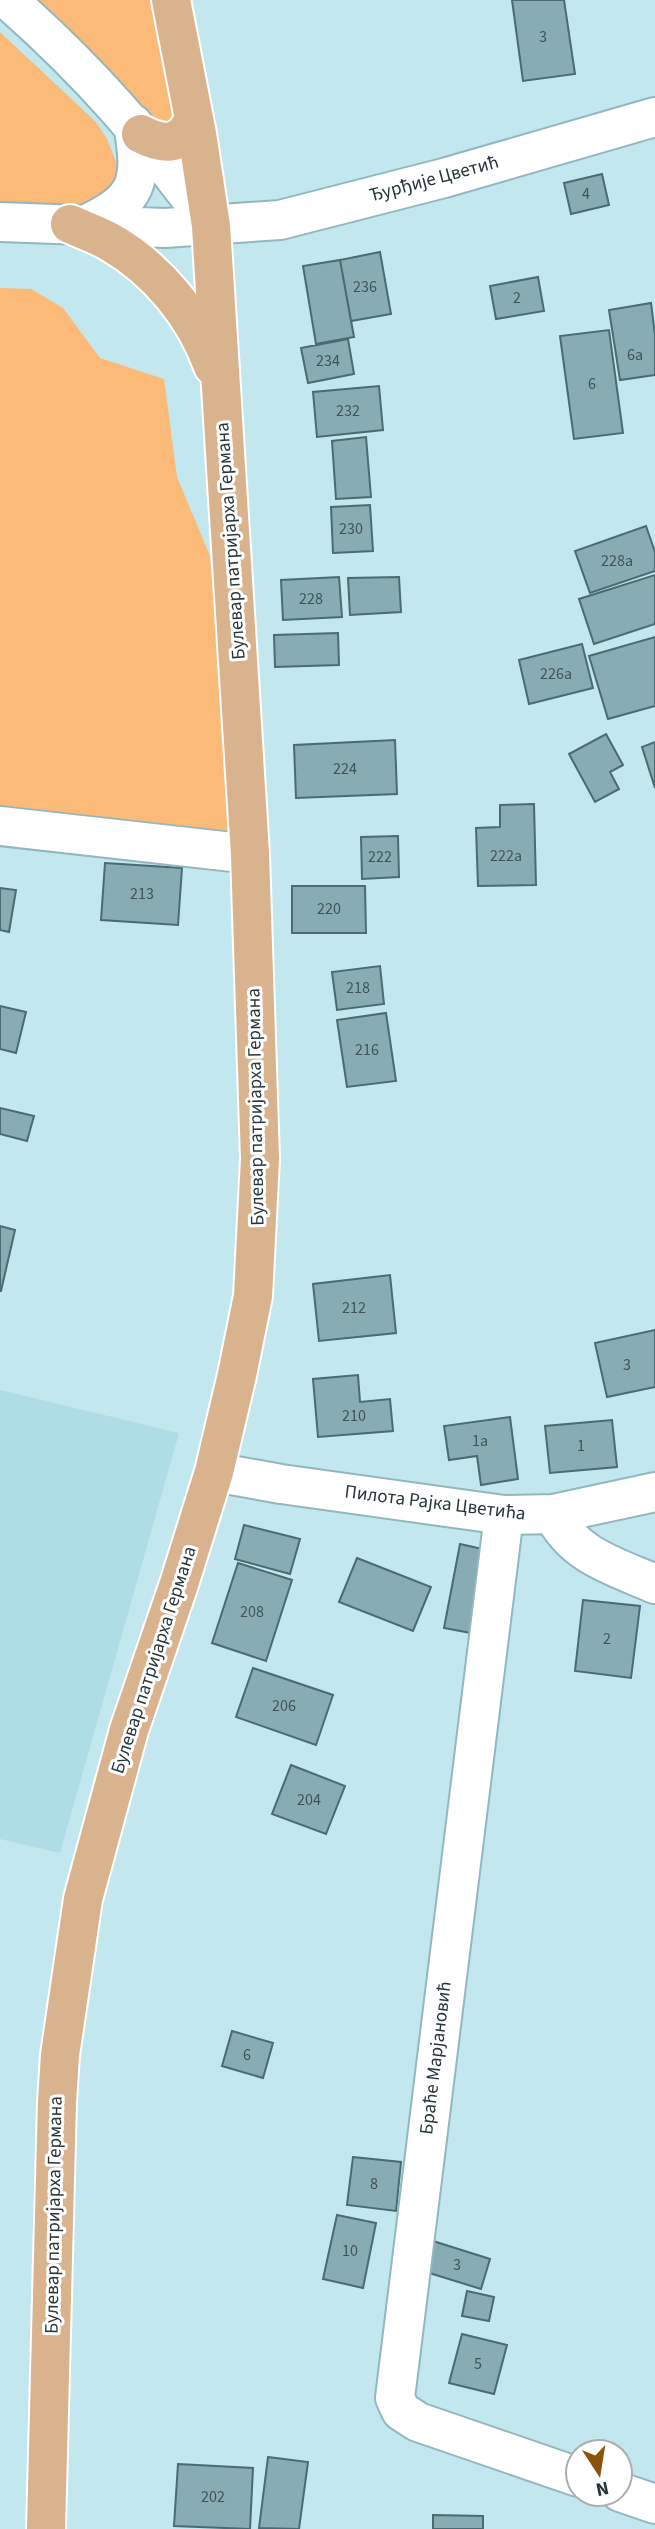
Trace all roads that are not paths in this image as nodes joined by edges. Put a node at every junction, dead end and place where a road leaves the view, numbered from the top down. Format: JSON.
{"nodes":[{"id":1,"x":8,"y":0,"type":"edge"},
{"id":2,"x":171,"y":0,"type":"edge"},
{"id":3,"x":655,"y":117,"type":"edge"},
{"id":4,"x":194,"y":118,"type":"junction"},
{"id":5,"x":137,"y":129,"type":"junction"},
{"id":6,"x":0,"y":222,"type":"edge"},
{"id":7,"x":78,"y":225,"type":"junction"},
{"id":8,"x":211,"y":226,"type":"junction"},
{"id":9,"x":222,"y":391,"type":"junction"},
{"id":10,"x":0,"y":826,"type":"edge"},
{"id":11,"x":250,"y":854,"type":"junction"},
{"id":12,"x":214,"y":1472,"type":"junction"},
{"id":13,"x":655,"y":1492,"type":"edge"},
{"id":14,"x":553,"y":1514,"type":"junction"},
{"id":15,"x":504,"y":1515,"type":"junction"},
{"id":16,"x":655,"y":1584,"type":"edge"},
{"id":17,"x":564,"y":2472,"type":"edge"},
{"id":18,"x":634,"y":2497,"type":"edge"},
{"id":19,"x":655,"y":2504,"type":"edge"},
{"id":20,"x":46,"y":2529,"type":"edge"}],
"edges":[{"from":1,"to":5,"type":"street"},
{"from":2,"to":4,"type":"main road","name":"Булевар патријарха Германа"},
{"from":3,"to":8,"type":"street","name":"Ђурђије Цветић"},
{"from":4,"to":5,"type":"main road"},
{"from":4,"to":8,"type":"main road","name":"Булевар патријарха Германа"},
{"from":5,"to":7,"type":"street"},
{"from":5,"to":8,"type":"street"},
{"from":6,"to":7,"type":"street","name":"Ђурђије Цветић"},
{"from":7,"to":8,"type":"street","name":"Ђурђије Цветић"},
{"from":7,"to":9,"type":"main road"},
{"from":8,"to":9,"type":"main road","name":"Булевар патријарха Германа"},
{"from":9,"to":11,"type":"main road","name":"Булевар патријарха Германа"},
{"from":10,"to":11,"type":"street"},
{"from":11,"to":12,"type":"main road","name":"Булевар патријарха Германа"},
{"from":12,"to":15,"type":"street","name":"Пилота Рајка Цветића"},
{"from":12,"to":20,"type":"main road","name":"Булевар патријарха Германа"},
{"from":13,"to":14,"type":"street","name":"Пилота Рајка Цветића"},
{"from":14,"to":15,"type":"street","name":"Пилота Рајка Цветића"},
{"from":14,"to":16,"type":"street"},
{"from":15,"to":17,"type":"street","name":"Браће Марјановић"},
{"from":18,"to":19,"type":"street"}]}
